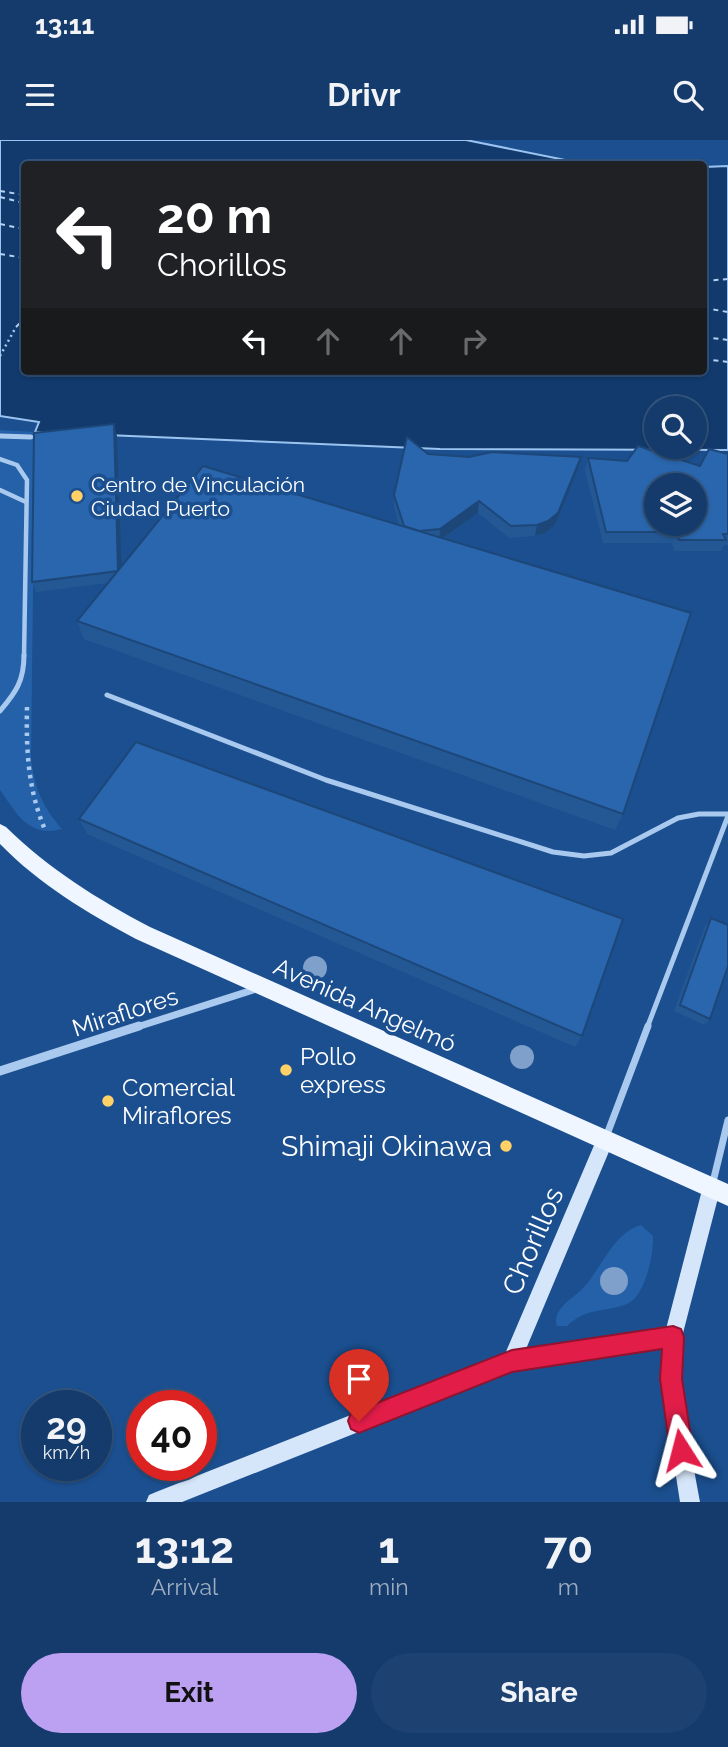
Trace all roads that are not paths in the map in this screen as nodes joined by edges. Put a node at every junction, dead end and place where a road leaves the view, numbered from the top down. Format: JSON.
{"nodes":[{"id":1,"x":0,"y":436,"type":"edge"},
{"id":2,"x":31,"y":438,"type":"edge"},
{"id":3,"x":0,"y":459,"type":"edge"},
{"id":4,"x":0,"y":490,"type":"edge"},
{"id":5,"x":26,"y":502,"type":"junction"},
{"id":6,"x":107,"y":695,"type":"dead end"},
{"id":7,"x":0,"y":711,"type":"edge"},
{"id":8,"x":728,"y":815,"type":"edge"},
{"id":9,"x":0,"y":832,"type":"edge"},
{"id":10,"x":261,"y":988,"type":"junction"},
{"id":11,"x":0,"y":1072,"type":"edge"},
{"id":12,"x":728,"y":1120,"type":"edge"},
{"id":13,"x":604,"y":1142,"type":"junction"},
{"id":14,"x":720,"y":1193,"type":"edge"},
{"id":15,"x":673,"y":1337,"type":"junction"},
{"id":16,"x":512,"y":1361,"type":"junction"},
{"id":17,"x":156,"y":1502,"type":"edge"},
{"id":18,"x":690,"y":1502,"type":"edge"}],
"edges":[{"from":1,"to":2,"type":"street"},
{"from":3,"to":5,"type":"lane"},
{"from":4,"to":5,"type":"lane"},
{"from":5,"to":7,"type":"lane"},
{"from":6,"to":8,"type":"lane"},
{"from":8,"to":13,"type":"lane"},
{"from":9,"to":10,"type":"main road","name":"Avenida Angelmó"},
{"from":10,"to":11,"type":"street","name":"Miraflores"},
{"from":10,"to":13,"type":"main road","name":"Avenida Angelmó"},
{"from":12,"to":14,"type":"lane"},
{"from":13,"to":14,"type":"main road","name":"Avenida Angelmó"},
{"from":13,"to":16,"type":"street","name":"Chorillos"},
{"from":14,"to":15,"type":"street"},
{"from":15,"to":16,"type":"street"},
{"from":15,"to":18,"type":"street"},
{"from":16,"to":17,"type":"street"}]}
